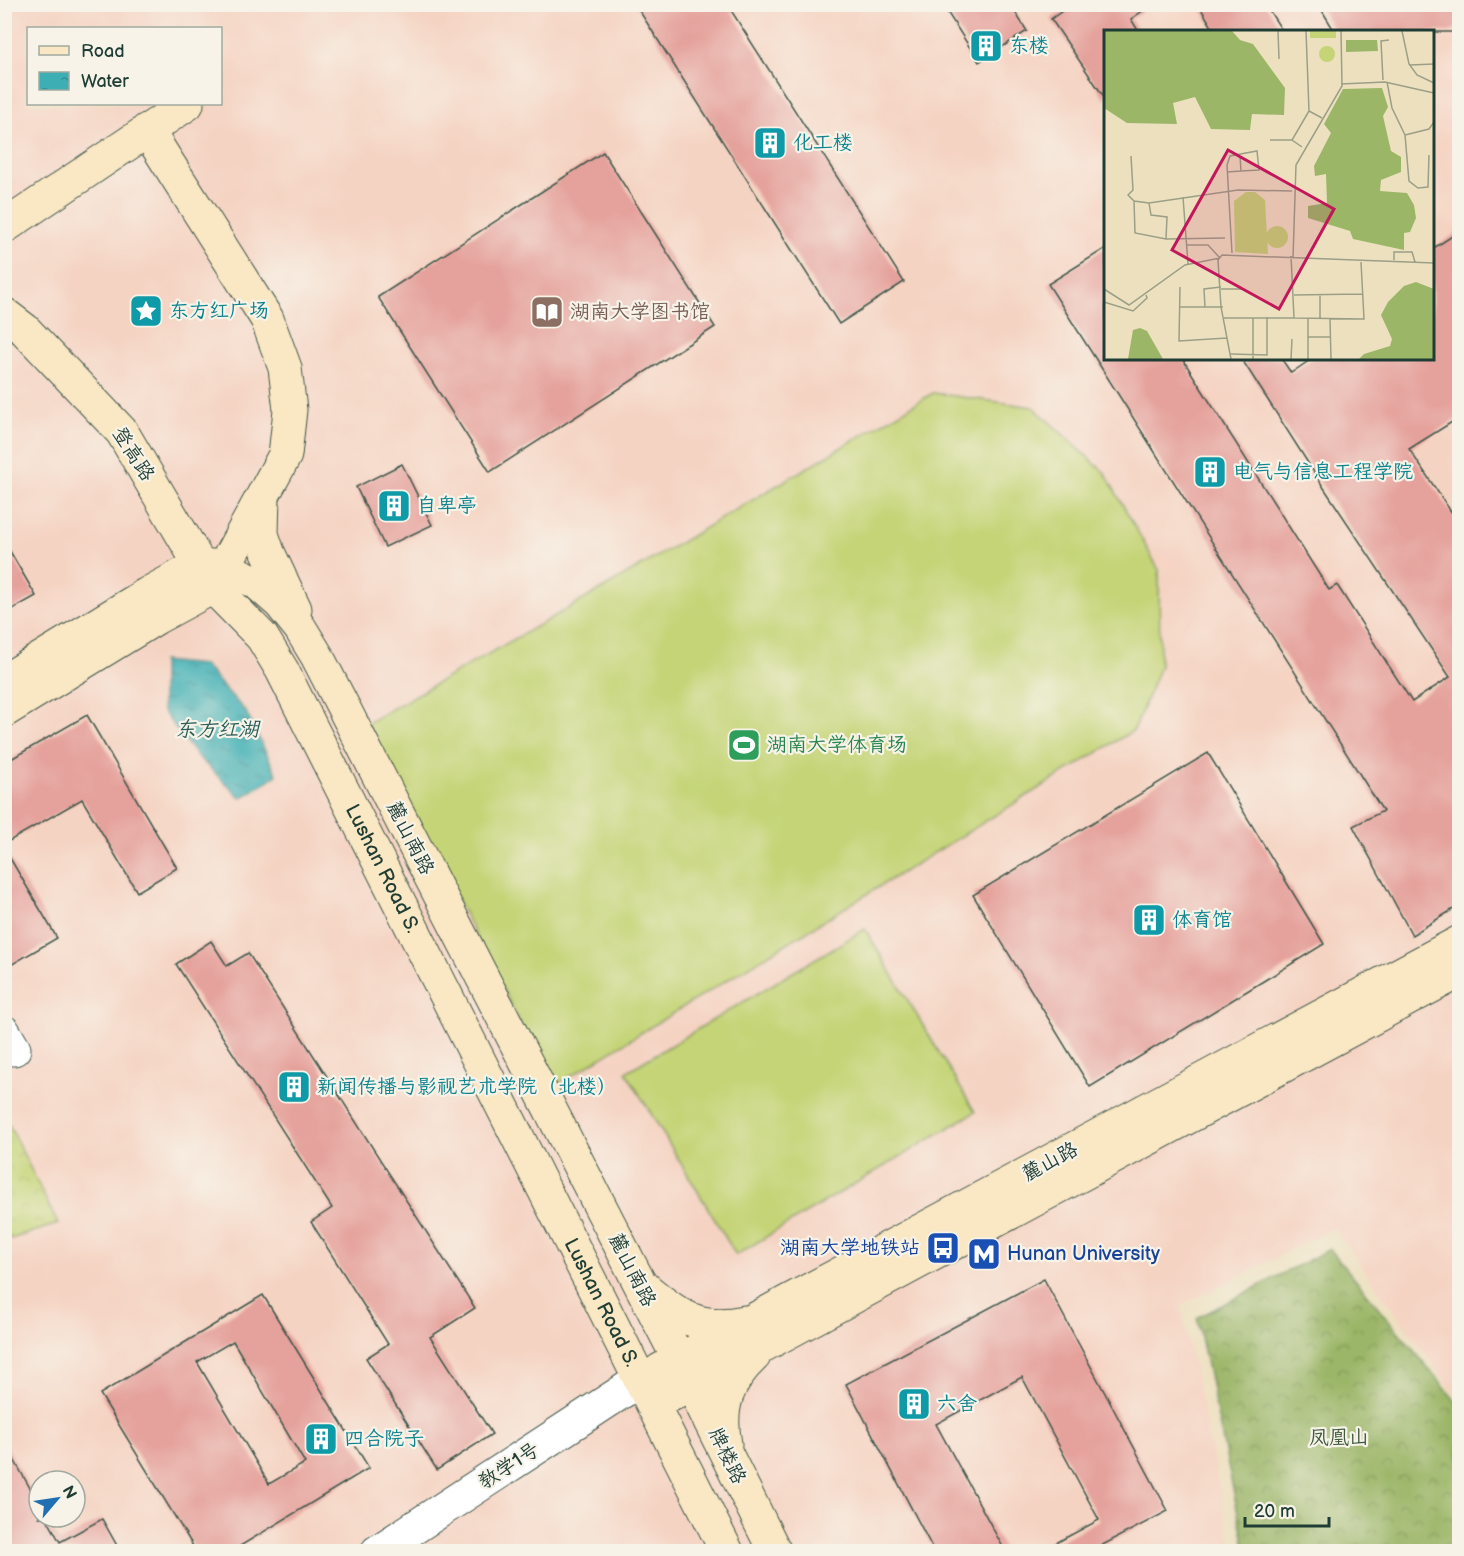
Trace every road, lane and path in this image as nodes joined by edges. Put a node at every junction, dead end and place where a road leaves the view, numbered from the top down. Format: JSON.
{"nodes":[{"id":1,"x":185,"y":105,"type":"edge"},
{"id":2,"x":147,"y":130,"type":"junction"},
{"id":3,"x":4,"y":227,"type":"edge"},
{"id":4,"x":4,"y":314,"type":"edge"},
{"id":5,"x":264,"y":494,"type":"junction"},
{"id":6,"x":212,"y":573,"type":"junction"},
{"id":7,"x":317,"y":656,"type":"junction"},
{"id":8,"x":4,"y":681,"type":"edge"},
{"id":9,"x":4,"y":711,"type":"edge"},
{"id":10,"x":1460,"y":942,"type":"edge"},
{"id":11,"x":1460,"y":971,"type":"edge"},
{"id":12,"x":639,"y":1283,"type":"junction"},
{"id":13,"x":764,"y":1330,"type":"junction"},
{"id":14,"x":685,"y":1372,"type":"junction"},
{"id":15,"x":646,"y":1393,"type":"junction"},
{"id":16,"x":727,"y":1455,"type":"junction"},
{"id":17,"x":377,"y":1551,"type":"edge"},
{"id":18,"x":727,"y":1551,"type":"edge"},
{"id":19,"x":775,"y":1551,"type":"edge"}],
"edges":[{"from":1,"to":2,"type":"main road"},
{"from":2,"to":3,"type":"main road"},
{"from":2,"to":5,"type":"main road"},
{"from":4,"to":6,"type":"main road","name":"登高路"},
{"from":5,"to":6,"type":"main road"},
{"from":5,"to":7,"type":"main road"},
{"from":6,"to":7,"type":"main road","name":"麓山南路"},
{"from":6,"to":8,"type":"main road"},
{"from":6,"to":9,"type":"main road"},
{"from":6,"to":15,"type":"main road","name":"Lushan Road S."},
{"from":7,"to":12,"type":"main road","name":"麓山南路"},
{"from":10,"to":13,"type":"main road","name":"麓山路"},
{"from":11,"to":13,"type":"main road","name":"麓山路"},
{"from":12,"to":13,"type":"main road"},
{"from":12,"to":14,"type":"main road","name":"麓山南路"},
{"from":13,"to":14,"type":"main road","name":"麓山路"},
{"from":13,"to":16,"type":"main road"},
{"from":14,"to":15,"type":"main road","name":"麓山路"},
{"from":14,"to":16,"type":"main road","name":"牌楼路"},
{"from":15,"to":17,"type":"street","name":"教学1号"},
{"from":15,"to":18,"type":"main road"},
{"from":16,"to":19,"type":"main road","name":"牌楼路"}]}
